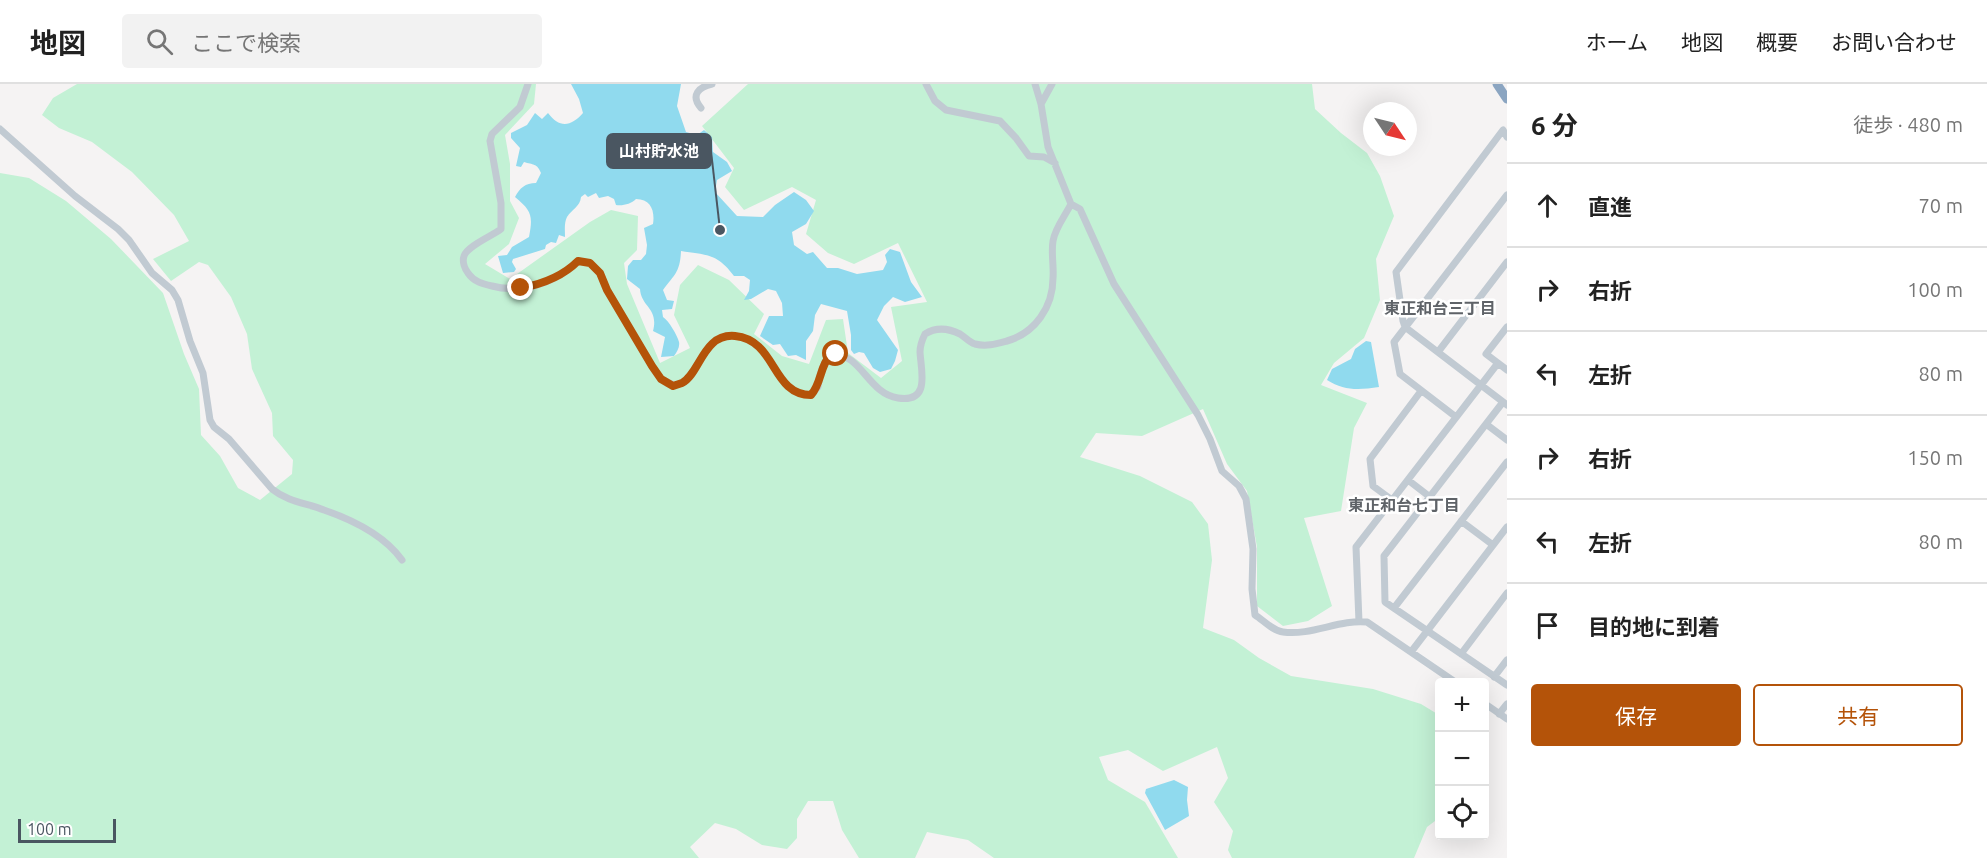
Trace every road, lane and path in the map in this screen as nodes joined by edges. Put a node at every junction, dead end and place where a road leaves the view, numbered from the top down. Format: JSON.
{"nodes":[{"id":1,"x":528,"y":84,"type":"edge"},
{"id":2,"x":712,"y":84,"type":"edge"},
{"id":3,"x":926,"y":84,"type":"edge"},
{"id":4,"x":1035,"y":84,"type":"edge"},
{"id":5,"x":1052,"y":84,"type":"edge"},
{"id":6,"x":1497,"y":84,"type":"edge"},
{"id":7,"x":1507,"y":99,"type":"edge"},
{"id":8,"x":1041,"y":104,"type":"junction"},
{"id":9,"x":701,"y":108,"type":"dead end"},
{"id":10,"x":0,"y":129,"type":"edge"},
{"id":11,"x":1507,"y":137,"type":"edge"},
{"id":12,"x":1055,"y":163,"type":"junction"},
{"id":13,"x":1507,"y":195,"type":"edge"},
{"id":14,"x":1071,"y":204,"type":"junction"},
{"id":15,"x":1507,"y":262,"type":"edge"},
{"id":16,"x":1405,"y":327,"type":"junction"},
{"id":17,"x":1507,"y":327,"type":"edge"},
{"id":18,"x":1438,"y":352,"type":"junction"},
{"id":19,"x":1498,"y":363,"type":"junction"},
{"id":20,"x":1507,"y":370,"type":"edge"},
{"id":21,"x":1481,"y":385,"type":"junction"},
{"id":22,"x":1421,"y":391,"type":"junction"},
{"id":23,"x":1505,"y":403,"type":"edge"},
{"id":24,"x":1456,"y":417,"type":"junction"},
{"id":25,"x":1486,"y":424,"type":"junction"},
{"id":26,"x":1507,"y":440,"type":"edge"},
{"id":27,"x":1507,"y":462,"type":"edge"},
{"id":28,"x":1408,"y":480,"type":"junction"},
{"id":29,"x":1430,"y":497,"type":"junction"},
{"id":30,"x":1392,"y":500,"type":"junction"},
{"id":31,"x":1461,"y":521,"type":"junction"},
{"id":32,"x":1507,"y":527,"type":"edge"},
{"id":33,"x":1493,"y":545,"type":"junction"},
{"id":34,"x":402,"y":560,"type":"dead end"},
{"id":35,"x":1507,"y":593,"type":"edge"},
{"id":36,"x":1394,"y":609,"type":"junction"},
{"id":37,"x":1359,"y":621,"type":"junction"},
{"id":38,"x":1427,"y":631,"type":"junction"},
{"id":39,"x":1411,"y":652,"type":"junction"},
{"id":40,"x":1461,"y":654,"type":"junction"},
{"id":41,"x":1507,"y":660,"type":"edge"},
{"id":42,"x":1494,"y":677,"type":"junction"},
{"id":43,"x":1449,"y":678,"type":"edge"},
{"id":44,"x":1507,"y":686,"type":"edge"},
{"id":45,"x":1507,"y":704,"type":"edge"},
{"id":46,"x":1489,"y":706,"type":"edge"},
{"id":47,"x":1499,"y":714,"type":"junction"},
{"id":48,"x":1507,"y":719,"type":"edge"}],
"edges":[{"from":1,"to":14,"type":"street"},
{"from":2,"to":9,"type":"street"},
{"from":3,"to":12,"type":"street"},
{"from":4,"to":8,"type":"street"},
{"from":5,"to":8,"type":"street"},
{"from":6,"to":7,"type":"highway"},
{"from":8,"to":12,"type":"street"},
{"from":10,"to":34,"type":"street"},
{"from":11,"to":16,"type":"street"},
{"from":12,"to":14,"type":"street"},
{"from":13,"to":16,"type":"street"},
{"from":14,"to":37,"type":"street"},
{"from":15,"to":18,"type":"street"},
{"from":16,"to":18,"type":"street"},
{"from":16,"to":22,"type":"street"},
{"from":17,"to":19,"type":"street"},
{"from":18,"to":21,"type":"street"},
{"from":19,"to":20,"type":"street"},
{"from":19,"to":21,"type":"street"},
{"from":21,"to":23,"type":"street"},
{"from":21,"to":24,"type":"street"},
{"from":22,"to":24,"type":"street"},
{"from":22,"to":30,"type":"street"},
{"from":23,"to":25,"type":"street"},
{"from":24,"to":28,"type":"street"},
{"from":25,"to":26,"type":"street"},
{"from":25,"to":29,"type":"street"},
{"from":27,"to":31,"type":"street"},
{"from":28,"to":29,"type":"street"},
{"from":28,"to":30,"type":"street"},
{"from":29,"to":36,"type":"street"},
{"from":30,"to":37,"type":"street"},
{"from":31,"to":33,"type":"street"},
{"from":31,"to":36,"type":"street"},
{"from":32,"to":33,"type":"street"},
{"from":33,"to":38,"type":"street"},
{"from":35,"to":40,"type":"street"},
{"from":36,"to":38,"type":"street"},
{"from":37,"to":39,"type":"street"},
{"from":38,"to":39,"type":"street"},
{"from":38,"to":40,"type":"street"},
{"from":39,"to":43,"type":"street"},
{"from":40,"to":42,"type":"street"},
{"from":41,"to":42,"type":"street"},
{"from":42,"to":44,"type":"street"},
{"from":45,"to":47,"type":"street"},
{"from":46,"to":47,"type":"street"},
{"from":47,"to":48,"type":"street"}]}
